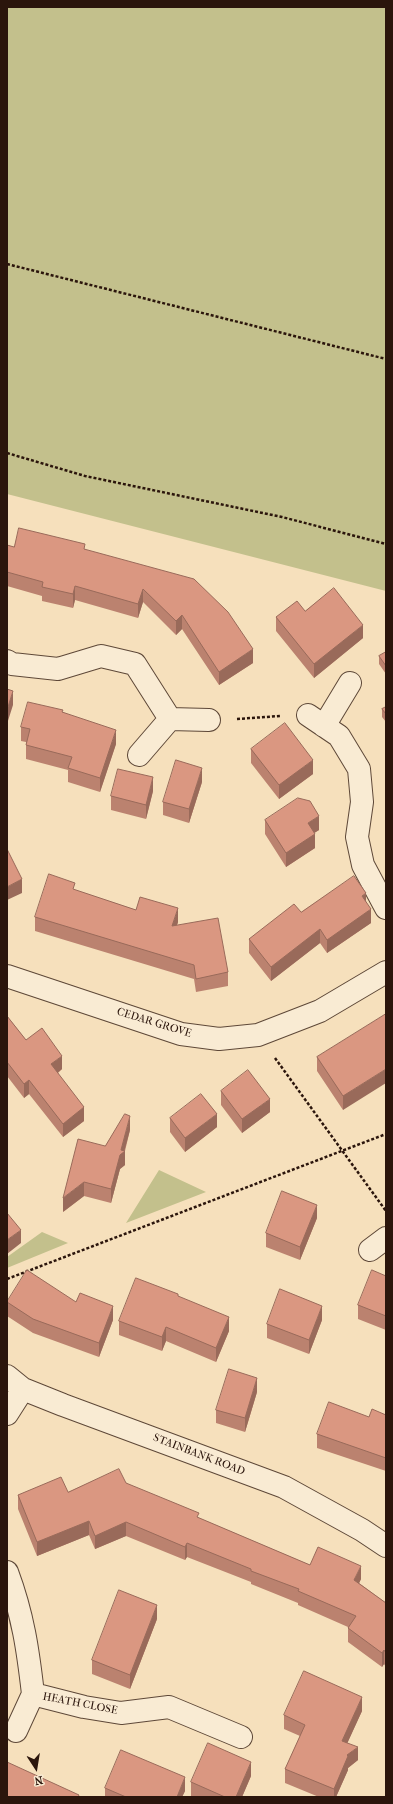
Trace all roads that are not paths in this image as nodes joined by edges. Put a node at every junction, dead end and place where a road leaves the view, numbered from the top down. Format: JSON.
{"nodes":[{"id":1,"x":7,"y":661,"type":"edge"},
{"id":2,"x":350,"y":683,"type":"dead end"},
{"id":3,"x":170,"y":719,"type":"junction"},
{"id":4,"x":209,"y":720,"type":"road end"},
{"id":5,"x":139,"y":755,"type":"dead end"},
{"id":6,"x":386,"y":908,"type":"edge"},
{"id":7,"x":386,"y":972,"type":"edge"},
{"id":8,"x":7,"y":976,"type":"edge"},
{"id":9,"x":15,"y":1382,"type":"edge"},
{"id":10,"x":7,"y":1414,"type":"edge"},
{"id":11,"x":386,"y":1546,"type":"edge"},
{"id":12,"x":7,"y":1572,"type":"edge"},
{"id":13,"x":33,"y":1694,"type":"junction"},
{"id":14,"x":16,"y":1731,"type":"dead end"},
{"id":15,"x":241,"y":1737,"type":"dead end"}],
"edges":[{"from":1,"to":3,"type":"street"},
{"from":2,"to":6,"type":"street"},
{"from":3,"to":4,"type":"street"},
{"from":3,"to":5,"type":"street"},
{"from":7,"to":8,"type":"street","name":"CEDAR GROVE"},
{"from":9,"to":10,"type":"street"},
{"from":9,"to":11,"type":"street","name":"STAINBANK ROAD"},
{"from":12,"to":13,"type":"street","name":"HEATH CLOSE"},
{"from":13,"to":14,"type":"street","name":"HEATH CLOSE"},
{"from":13,"to":15,"type":"street","name":"HEATH CLOSE"}]}
